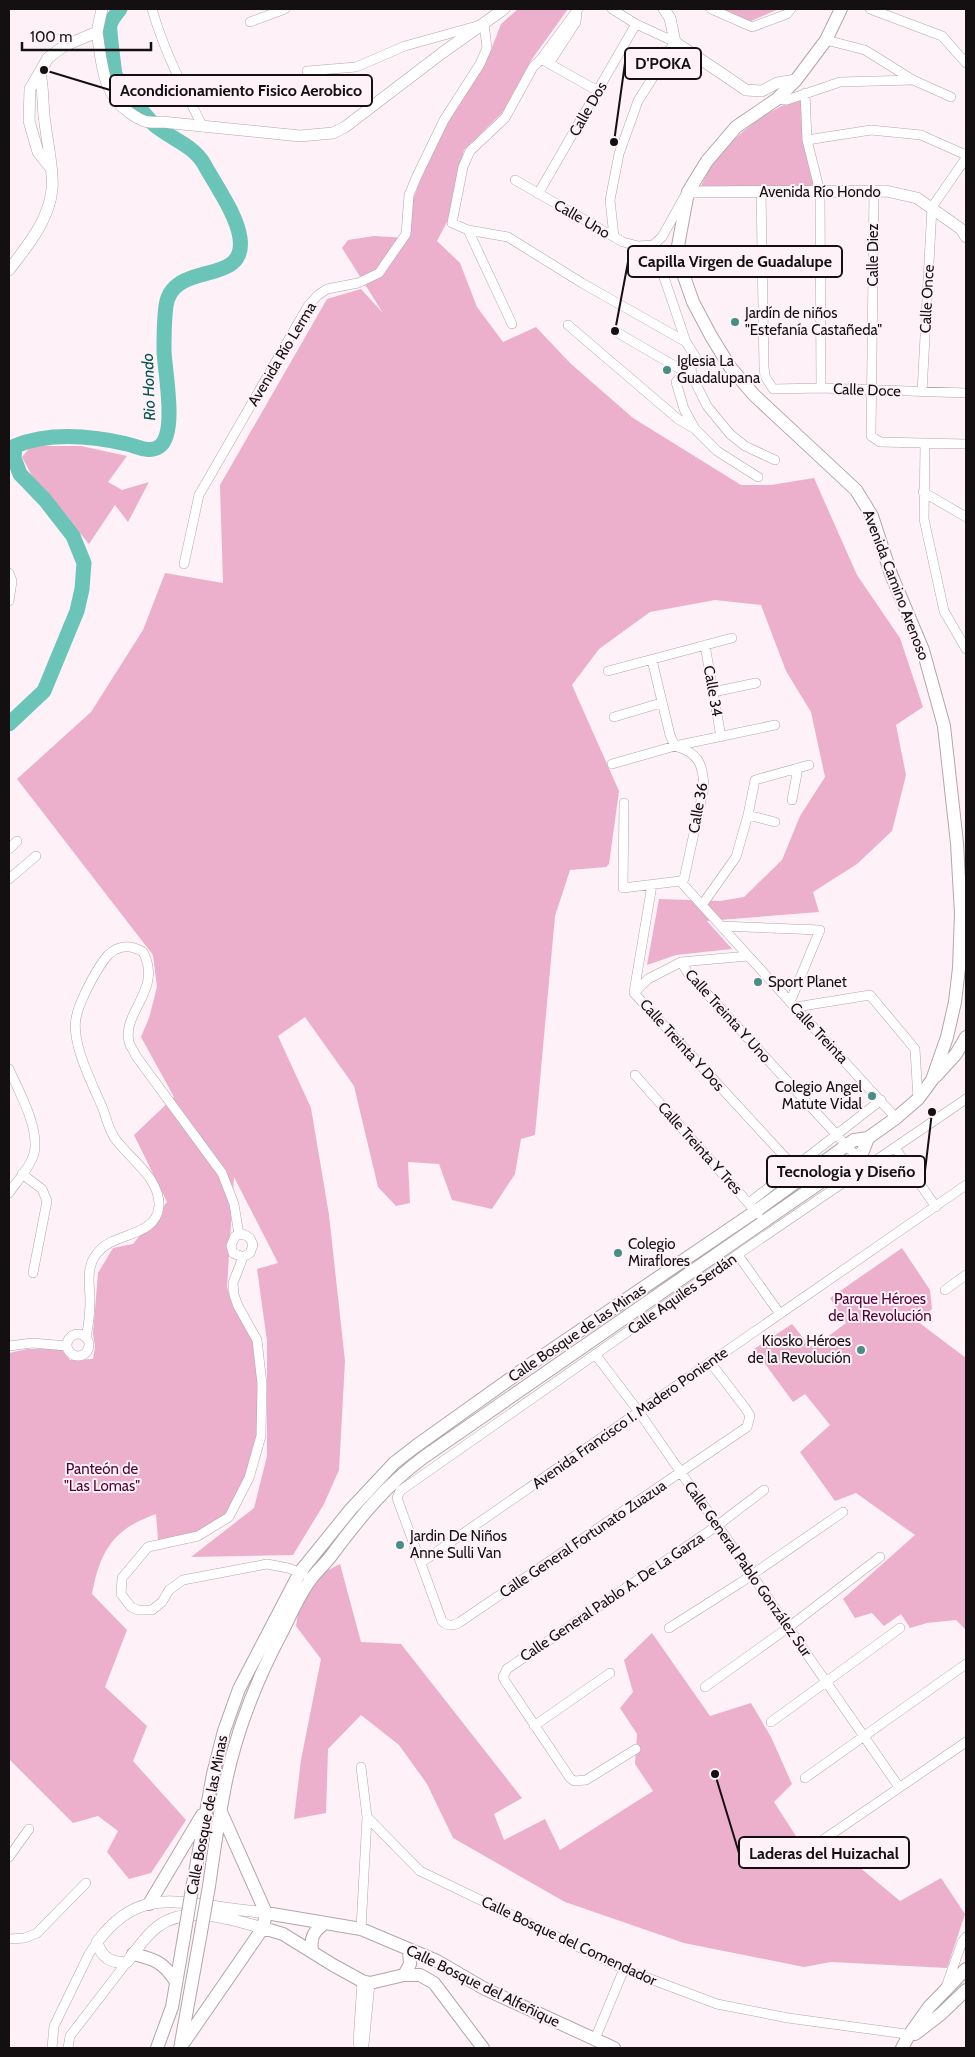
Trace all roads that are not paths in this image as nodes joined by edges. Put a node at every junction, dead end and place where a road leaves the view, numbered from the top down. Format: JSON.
{"nodes":[{"id":1,"x":102,"y":9,"type":"edge"},
{"id":2,"x":152,"y":9,"type":"edge"},
{"id":3,"x":285,"y":9,"type":"edge"},
{"id":4,"x":504,"y":9,"type":"edge"},
{"id":5,"x":612,"y":9,"type":"edge"},
{"id":6,"x":664,"y":9,"type":"edge"},
{"id":7,"x":711,"y":9,"type":"edge"},
{"id":8,"x":841,"y":9,"type":"edge"},
{"id":9,"x":870,"y":9,"type":"edge"},
{"id":10,"x":578,"y":10,"type":"edge"},
{"id":11,"x":789,"y":11,"type":"edge"},
{"id":12,"x":250,"y":22,"type":"dead end"},
{"id":13,"x":484,"y":24,"type":"junction"},
{"id":14,"x":636,"y":24,"type":"junction"},
{"id":15,"x":97,"y":32,"type":"junction"},
{"id":16,"x":826,"y":40,"type":"junction"},
{"id":17,"x":675,"y":42,"type":"junction"},
{"id":18,"x":545,"y":60,"type":"junction"},
{"id":19,"x":966,"y":63,"type":"edge"},
{"id":20,"x":307,"y":71,"type":"dead end"},
{"id":21,"x":796,"y":80,"type":"junction"},
{"id":22,"x":913,"y":80,"type":"junction"},
{"id":23,"x":598,"y":91,"type":"junction"},
{"id":24,"x":805,"y":93,"type":"junction"},
{"id":25,"x":951,"y":97,"type":"dead end"},
{"id":26,"x":777,"y":99,"type":"junction"},
{"id":27,"x":203,"y":127,"type":"junction"},
{"id":28,"x":807,"y":140,"type":"junction"},
{"id":29,"x":966,"y":157,"type":"edge"},
{"id":30,"x":515,"y":180,"type":"dead end"},
{"id":31,"x":874,"y":190,"type":"junction"},
{"id":32,"x":688,"y":192,"type":"junction"},
{"id":33,"x":761,"y":192,"type":"junction"},
{"id":34,"x":820,"y":192,"type":"junction"},
{"id":35,"x":538,"y":194,"type":"junction"},
{"id":36,"x":932,"y":207,"type":"junction"},
{"id":37,"x":468,"y":230,"type":"junction"},
{"id":38,"x":614,"y":237,"type":"junction"},
{"id":39,"x":966,"y":237,"type":"edge"},
{"id":40,"x":653,"y":246,"type":"junction"},
{"id":41,"x":9,"y":270,"type":"edge"},
{"id":42,"x":512,"y":324,"type":"dead end"},
{"id":43,"x":568,"y":325,"type":"dead end"},
{"id":44,"x":618,"y":333,"type":"dead end"},
{"id":45,"x":686,"y":342,"type":"junction"},
{"id":46,"x":689,"y":374,"type":"junction"},
{"id":47,"x":821,"y":388,"type":"junction"},
{"id":48,"x":873,"y":391,"type":"junction"},
{"id":49,"x":922,"y":392,"type":"junction"},
{"id":50,"x":966,"y":393,"type":"edge"},
{"id":51,"x":695,"y":429,"type":"junction"},
{"id":52,"x":924,"y":444,"type":"junction"},
{"id":53,"x":966,"y":444,"type":"edge"},
{"id":54,"x":775,"y":460,"type":"dead end"},
{"id":55,"x":758,"y":477,"type":"dead end"},
{"id":56,"x":923,"y":492,"type":"junction"},
{"id":57,"x":966,"y":517,"type":"edge"},
{"id":58,"x":184,"y":564,"type":"dead end"},
{"id":59,"x":9,"y":573,"type":"edge"},
{"id":60,"x":9,"y":601,"type":"edge"},
{"id":61,"x":732,"y":638,"type":"dead end"},
{"id":62,"x":705,"y":646,"type":"junction"},
{"id":63,"x":966,"y":649,"type":"edge"},
{"id":64,"x":652,"y":660,"type":"junction"},
{"id":65,"x":608,"y":671,"type":"dead end"},
{"id":66,"x":756,"y":683,"type":"dead end"},
{"id":67,"x":713,"y":692,"type":"junction"},
{"id":68,"x":661,"y":703,"type":"junction"},
{"id":69,"x":614,"y":717,"type":"dead end"},
{"id":70,"x":776,"y":725,"type":"dead end"},
{"id":71,"x":721,"y":737,"type":"junction"},
{"id":72,"x":675,"y":746,"type":"junction"},
{"id":73,"x":612,"y":764,"type":"dead end"},
{"id":74,"x":809,"y":765,"type":"dead end"},
{"id":75,"x":798,"y":768,"type":"junction"},
{"id":76,"x":792,"y":800,"type":"dead end"},
{"id":77,"x":624,"y":803,"type":"dead end"},
{"id":78,"x":748,"y":815,"type":"junction"},
{"id":79,"x":775,"y":822,"type":"dead end"},
{"id":80,"x":17,"y":842,"type":"dead end"},
{"id":81,"x":9,"y":849,"type":"edge"},
{"id":82,"x":36,"y":856,"type":"dead end"},
{"id":83,"x":9,"y":879,"type":"edge"},
{"id":84,"x":680,"y":881,"type":"junction"},
{"id":85,"x":652,"y":884,"type":"junction"},
{"id":86,"x":702,"y":905,"type":"junction"},
{"id":87,"x":721,"y":926,"type":"junction"},
{"id":88,"x":748,"y":956,"type":"junction"},
{"id":89,"x":681,"y":962,"type":"junction"},
{"id":90,"x":963,"y":967,"type":"edge"},
{"id":91,"x":634,"y":993,"type":"junction"},
{"id":92,"x":793,"y":1005,"type":"junction"},
{"id":93,"x":966,"y":1037,"type":"edge"},
{"id":94,"x":9,"y":1069,"type":"edge"},
{"id":95,"x":635,"y":1075,"type":"dead end"},
{"id":96,"x":932,"y":1080,"type":"junction"},
{"id":97,"x":918,"y":1099,"type":"junction"},
{"id":98,"x":966,"y":1099,"type":"edge"},
{"id":99,"x":881,"y":1100,"type":"junction"},
{"id":100,"x":896,"y":1118,"type":"junction"},
{"id":101,"x":837,"y":1135,"type":"junction"},
{"id":102,"x":868,"y":1138,"type":"junction"},
{"id":103,"x":847,"y":1145,"type":"junction"},
{"id":104,"x":895,"y":1148,"type":"junction"},
{"id":105,"x":857,"y":1158,"type":"junction"},
{"id":106,"x":798,"y":1173,"type":"junction"},
{"id":107,"x":22,"y":1174,"type":"junction"},
{"id":108,"x":966,"y":1185,"type":"edge"},
{"id":109,"x":810,"y":1191,"type":"junction"},
{"id":110,"x":9,"y":1193,"type":"edge"},
{"id":111,"x":936,"y":1206,"type":"junction"},
{"id":112,"x":753,"y":1207,"type":"junction"},
{"id":113,"x":765,"y":1221,"type":"junction"},
{"id":114,"x":239,"y":1235,"type":"junction"},
{"id":115,"x":738,"y":1255,"type":"junction"},
{"id":116,"x":243,"y":1257,"type":"junction"},
{"id":117,"x":33,"y":1273,"type":"dead end"},
{"id":118,"x":966,"y":1276,"type":"edge"},
{"id":119,"x":945,"y":1290,"type":"dead end"},
{"id":120,"x":780,"y":1314,"type":"junction"},
{"id":121,"x":86,"y":1337,"type":"junction"},
{"id":122,"x":9,"y":1346,"type":"edge"},
{"id":123,"x":67,"y":1346,"type":"junction"},
{"id":124,"x":595,"y":1354,"type":"junction"},
{"id":125,"x":710,"y":1362,"type":"junction"},
{"id":126,"x":640,"y":1412,"type":"junction"},
{"id":127,"x":681,"y":1473,"type":"junction"},
{"id":128,"x":764,"y":1490,"type":"dead end"},
{"id":129,"x":844,"y":1512,"type":"dead end"},
{"id":130,"x":718,"y":1524,"type":"junction"},
{"id":131,"x":880,"y":1557,"type":"dead end"},
{"id":132,"x":422,"y":1562,"type":"junction"},
{"id":133,"x":300,"y":1572,"type":"junction"},
{"id":134,"x":753,"y":1574,"type":"junction"},
{"id":135,"x":311,"y":1579,"type":"junction"},
{"id":136,"x":789,"y":1627,"type":"junction"},
{"id":137,"x":669,"y":1628,"type":"dead end"},
{"id":138,"x":900,"y":1628,"type":"dead end"},
{"id":139,"x":966,"y":1664,"type":"edge"},
{"id":140,"x":610,"y":1673,"type":"dead end"},
{"id":141,"x":827,"y":1682,"type":"junction"},
{"id":142,"x":705,"y":1687,"type":"dead end"},
{"id":143,"x":771,"y":1722,"type":"dead end"},
{"id":144,"x":534,"y":1726,"type":"junction"},
{"id":145,"x":863,"y":1736,"type":"junction"},
{"id":146,"x":966,"y":1742,"type":"edge"},
{"id":147,"x":636,"y":1749,"type":"dead end"},
{"id":148,"x":362,"y":1767,"type":"dead end"},
{"id":149,"x":805,"y":1778,"type":"dead end"},
{"id":150,"x":899,"y":1787,"type":"junction"},
{"id":151,"x":207,"y":1806,"type":"junction"},
{"id":152,"x":221,"y":1812,"type":"junction"},
{"id":153,"x":367,"y":1817,"type":"junction"},
{"id":154,"x":29,"y":1829,"type":"dead end"},
{"id":155,"x":817,"y":1844,"type":"dead end"},
{"id":156,"x":9,"y":1857,"type":"edge"},
{"id":157,"x":86,"y":1883,"type":"dead end"},
{"id":158,"x":149,"y":1904,"type":"junction"},
{"id":159,"x":266,"y":1913,"type":"junction"},
{"id":160,"x":325,"y":1923,"type":"junction"},
{"id":161,"x":264,"y":1928,"type":"junction"},
{"id":162,"x":361,"y":1930,"type":"junction"},
{"id":163,"x":966,"y":1937,"type":"edge"},
{"id":164,"x":10,"y":1939,"type":"edge"},
{"id":165,"x":97,"y":1942,"type":"junction"},
{"id":166,"x":9,"y":1948,"type":"edge"},
{"id":167,"x":312,"y":1950,"type":"junction"},
{"id":168,"x":409,"y":1950,"type":"junction"},
{"id":169,"x":130,"y":1958,"type":"junction"},
{"id":170,"x":624,"y":1969,"type":"junction"},
{"id":171,"x":966,"y":1969,"type":"edge"},
{"id":172,"x":404,"y":1975,"type":"junction"},
{"id":173,"x":176,"y":1982,"type":"junction"},
{"id":174,"x":366,"y":1982,"type":"junction"},
{"id":175,"x":946,"y":1989,"type":"junction"},
{"id":176,"x":966,"y":1990,"type":"edge"},
{"id":177,"x":956,"y":1999,"type":"junction"},
{"id":178,"x":594,"y":2039,"type":"junction"},
{"id":179,"x":908,"y":2040,"type":"edge"},
{"id":180,"x":52,"y":2048,"type":"edge"},
{"id":181,"x":68,"y":2048,"type":"edge"},
{"id":182,"x":157,"y":2048,"type":"edge"},
{"id":183,"x":180,"y":2048,"type":"edge"},
{"id":184,"x":360,"y":2048,"type":"edge"},
{"id":185,"x":483,"y":2048,"type":"edge"},
{"id":186,"x":614,"y":2048,"type":"edge"}],
"edges":[{"from":1,"to":15,"type":"street"},
{"from":2,"to":27,"type":"street"},
{"from":3,"to":12,"type":"street"},
{"from":4,"to":13,"type":"street"},
{"from":5,"to":14,"type":"street"},
{"from":6,"to":17,"type":"street"},
{"from":7,"to":11,"type":"street"},
{"from":8,"to":16,"type":"main road","name":"Avenida Camino Arenoso"},
{"from":9,"to":19,"type":"street"},
{"from":10,"to":18,"type":"street"},
{"from":13,"to":20,"type":"street"},
{"from":13,"to":27,"type":"street"},
{"from":13,"to":58,"type":"street","name":"Avenida Río Lerma"},
{"from":14,"to":17,"type":"street"},
{"from":14,"to":23,"type":"street","name":"Calle Dos"},
{"from":15,"to":27,"type":"street"},
{"from":15,"to":41,"type":"street"},
{"from":16,"to":21,"type":"main road","name":"Avenida Camino Arenoso"},
{"from":16,"to":22,"type":"street"},
{"from":17,"to":21,"type":"street"},
{"from":17,"to":38,"type":"street"},
{"from":18,"to":23,"type":"street"},
{"from":18,"to":37,"type":"street"},
{"from":21,"to":26,"type":"main road","name":"Avenida Camino Arenoso"},
{"from":22,"to":24,"type":"street"},
{"from":22,"to":25,"type":"street"},
{"from":23,"to":35,"type":"street","name":"Calle Dos"},
{"from":24,"to":26,"type":"street"},
{"from":24,"to":28,"type":"street"},
{"from":26,"to":32,"type":"main road","name":"Avenida Camino Arenoso"},
{"from":28,"to":29,"type":"street"},
{"from":28,"to":34,"type":"street"},
{"from":29,"to":36,"type":"street"},
{"from":30,"to":35,"type":"street","name":"Calle Uno"},
{"from":31,"to":34,"type":"street","name":"Avenida Río Hondo"},
{"from":31,"to":36,"type":"street","name":"Avenida Río Hondo"},
{"from":31,"to":48,"type":"street","name":"Calle Diez"},
{"from":32,"to":33,"type":"street","name":"Avenida Río Hondo"},
{"from":32,"to":40,"type":"street"},
{"from":32,"to":90,"type":"main road","name":"Avenida Camino Arenoso"},
{"from":33,"to":34,"type":"street","name":"Avenida Río Hondo"},
{"from":33,"to":47,"type":"street","name":"Calle Doce"},
{"from":34,"to":47,"type":"street"},
{"from":35,"to":38,"type":"street","name":"Calle Uno"},
{"from":36,"to":39,"type":"street","name":"Avenida Río Hondo"},
{"from":36,"to":49,"type":"street","name":"Calle Once"},
{"from":37,"to":42,"type":"street"},
{"from":37,"to":45,"type":"street"},
{"from":38,"to":40,"type":"street","name":"Calle Uno"},
{"from":40,"to":45,"type":"street"},
{"from":43,"to":51,"type":"street"},
{"from":44,"to":46,"type":"street"},
{"from":45,"to":46,"type":"street"},
{"from":46,"to":51,"type":"street"},
{"from":46,"to":54,"type":"street"},
{"from":47,"to":48,"type":"street","name":"Calle Doce"},
{"from":48,"to":49,"type":"street","name":"Calle Doce"},
{"from":48,"to":52,"type":"street","name":"Calle Diez"},
{"from":49,"to":50,"type":"street","name":"Calle Doce"},
{"from":51,"to":55,"type":"street"},
{"from":52,"to":53,"type":"street"},
{"from":52,"to":56,"type":"street"},
{"from":56,"to":57,"type":"street"},
{"from":56,"to":63,"type":"street"},
{"from":59,"to":60,"type":"street"},
{"from":61,"to":62,"type":"street"},
{"from":62,"to":64,"type":"street"},
{"from":62,"to":67,"type":"street","name":"Calle 34"},
{"from":64,"to":65,"type":"street"},
{"from":64,"to":68,"type":"street"},
{"from":66,"to":67,"type":"street"},
{"from":67,"to":71,"type":"street","name":"Calle 34"},
{"from":68,"to":69,"type":"street"},
{"from":68,"to":72,"type":"street"},
{"from":70,"to":71,"type":"street"},
{"from":71,"to":72,"type":"street"},
{"from":72,"to":73,"type":"street"},
{"from":72,"to":84,"type":"street","name":"Calle 36"},
{"from":74,"to":75,"type":"street"},
{"from":75,"to":76,"type":"street"},
{"from":75,"to":78,"type":"street"},
{"from":77,"to":85,"type":"street"},
{"from":78,"to":79,"type":"street"},
{"from":78,"to":86,"type":"street"},
{"from":80,"to":81,"type":"street"},
{"from":82,"to":83,"type":"street"},
{"from":84,"to":85,"type":"street"},
{"from":84,"to":86,"type":"street","name":"Calle Treinta"},
{"from":85,"to":91,"type":"street"},
{"from":86,"to":87,"type":"street","name":"Calle Treinta"},
{"from":87,"to":88,"type":"street","name":"Calle Treinta"},
{"from":87,"to":92,"type":"street"},
{"from":88,"to":89,"type":"street","name":"Calle Treinta Y Dos"},
{"from":88,"to":92,"type":"street","name":"Calle Treinta"},
{"from":89,"to":91,"type":"street","name":"Calle Treinta Y Dos"},
{"from":89,"to":101,"type":"street","name":"Calle Treinta Y Uno"},
{"from":90,"to":96,"type":"main road","name":"Avenida Camino Arenoso"},
{"from":91,"to":106,"type":"street","name":"Calle Treinta Y Dos"},
{"from":92,"to":97,"type":"street"},
{"from":92,"to":99,"type":"street","name":"Calle Treinta"},
{"from":93,"to":96,"type":"main road"},
{"from":94,"to":107,"type":"street"},
{"from":95,"to":112,"type":"street","name":"Calle Treinta Y Tres"},
{"from":96,"to":97,"type":"main road","name":"Avenida Camino Arenoso"},
{"from":97,"to":100,"type":"main road","name":"Avenida Camino Arenoso"},
{"from":98,"to":104,"type":"street","name":"Calle Aquiles Serdán"},
{"from":99,"to":100,"type":"street","name":"Calle Treinta"},
{"from":99,"to":101,"type":"street"},
{"from":100,"to":102,"type":"main road","name":"Avenida Camino Arenoso"},
{"from":101,"to":103,"type":"street","name":"Calle Treinta Y Uno"},
{"from":101,"to":106,"type":"street"},
{"from":102,"to":103,"type":"main road","name":"Calle Bosque de las Minas"},
{"from":102,"to":105,"type":"main road","name":"Calle Bosque de las Minas"},
{"from":103,"to":105,"type":"street","name":"Calle Treinta Y Uno"},
{"from":103,"to":106,"type":"main road","name":"Calle Bosque de las Minas"},
{"from":104,"to":111,"type":"street"},
{"from":104,"to":115,"type":"street","name":"Calle Aquiles Serdán"},
{"from":105,"to":109,"type":"main road","name":"Calle Bosque de las Minas"},
{"from":106,"to":109,"type":"street","name":"Calle Treinta Y Dos"},
{"from":106,"to":112,"type":"main road","name":"Calle Bosque de las Minas"},
{"from":107,"to":110,"type":"street"},
{"from":107,"to":117,"type":"street"},
{"from":108,"to":111,"type":"street","name":"Avenida Francisco I. Madero Poniente"},
{"from":109,"to":113,"type":"main road","name":"Calle Bosque de las Minas"},
{"from":111,"to":120,"type":"street","name":"Avenida Francisco I. Madero Poniente"},
{"from":112,"to":113,"type":"street","name":"Calle Treinta Y Tres"},
{"from":112,"to":133,"type":"main road","name":"Calle Bosque de las Minas"},
{"from":113,"to":135,"type":"main road","name":"Calle Bosque de las Minas"},
{"from":114,"to":116,"type":"street"},
{"from":114,"to":116,"type":"street"},
{"from":114,"to":121,"type":"street"},
{"from":115,"to":120,"type":"street"},
{"from":115,"to":124,"type":"street","name":"Calle Aquiles Serdán"},
{"from":116,"to":133,"type":"street"},
{"from":118,"to":119,"type":"street"},
{"from":120,"to":125,"type":"street","name":"Avenida Francisco I. Madero Poniente"},
{"from":121,"to":123,"type":"street"},
{"from":121,"to":123,"type":"street"},
{"from":122,"to":123,"type":"street"},
{"from":124,"to":126,"type":"street","name":"Calle General Pablo González Sur"},
{"from":124,"to":132,"type":"street","name":"Calle Aquiles Serdán"},
{"from":125,"to":126,"type":"street","name":"Avenida Francisco I. Madero Poniente"},
{"from":125,"to":127,"type":"street","name":"Calle General Fortunato Zuazua"},
{"from":126,"to":127,"type":"street","name":"Calle General Pablo González Sur"},
{"from":126,"to":132,"type":"street","name":"Avenida Francisco I. Madero Poniente"},
{"from":127,"to":130,"type":"street","name":"Calle General Pablo González Sur"},
{"from":127,"to":132,"type":"street","name":"Calle General Fortunato Zuazua"},
{"from":128,"to":130,"type":"street","name":"Calle General Pablo A. De La Garza"},
{"from":129,"to":134,"type":"street"},
{"from":130,"to":134,"type":"street","name":"Calle General Pablo González Sur"},
{"from":130,"to":144,"type":"street","name":"Calle General Pablo A. De La Garza"},
{"from":131,"to":136,"type":"street"},
{"from":133,"to":135,"type":"street"},
{"from":133,"to":151,"type":"main road","name":"Calle Bosque de las Minas"},
{"from":134,"to":136,"type":"street","name":"Calle General Pablo González Sur"},
{"from":134,"to":137,"type":"street"},
{"from":135,"to":152,"type":"main road","name":"Calle Bosque de las Minas"},
{"from":136,"to":141,"type":"street","name":"Calle General Pablo González Sur"},
{"from":136,"to":142,"type":"street"},
{"from":138,"to":141,"type":"street"},
{"from":139,"to":145,"type":"street"},
{"from":140,"to":144,"type":"street"},
{"from":141,"to":143,"type":"street"},
{"from":141,"to":145,"type":"street","name":"Calle General Pablo González Sur"},
{"from":144,"to":147,"type":"street"},
{"from":145,"to":149,"type":"street"},
{"from":145,"to":150,"type":"street","name":"Calle General Pablo González Sur"},
{"from":146,"to":150,"type":"street"},
{"from":148,"to":153,"type":"street"},
{"from":150,"to":155,"type":"street"},
{"from":151,"to":158,"type":"main road"},
{"from":151,"to":173,"type":"main road","name":"Calle Bosque de las Minas","bridge":true},
{"from":152,"to":159,"type":"main road"},
{"from":152,"to":183,"type":"main road","name":"Calle Bosque de las Minas","bridge":true},
{"from":153,"to":162,"type":"street"},
{"from":153,"to":170,"type":"street","name":"Calle Bosque del Comendador"},
{"from":154,"to":156,"type":"street"},
{"from":157,"to":164,"type":"street"},
{"from":158,"to":159,"type":"street","name":"Calle Bosque del Alfeñique"},
{"from":158,"to":165,"type":"street","name":"Calle Bosque del Alfeñique"},
{"from":159,"to":160,"type":"main road","name":"Calle Bosque del Alfeñique"},
{"from":159,"to":161,"type":"main road"},
{"from":160,"to":162,"type":"main road","name":"Calle Bosque del Alfeñique"},
{"from":160,"to":167,"type":"main road"},
{"from":161,"to":167,"type":"main road"},
{"from":161,"to":169,"type":"street"},
{"from":161,"to":183,"type":"main road"},
{"from":162,"to":168,"type":"main road","name":"Calle Bosque del Alfeñique"},
{"from":163,"to":175,"type":"street"},
{"from":164,"to":166,"type":"street"},
{"from":165,"to":169,"type":"street"},
{"from":165,"to":180,"type":"street"},
{"from":167,"to":174,"type":"main road"},
{"from":168,"to":172,"type":"main road"},
{"from":168,"to":178,"type":"main road","name":"Calle Bosque del Alfeñique"},
{"from":169,"to":173,"type":"main road"},
{"from":169,"to":181,"type":"street"},
{"from":170,"to":178,"type":"street"},
{"from":170,"to":179,"type":"street","name":"Calle Bosque del Comendador"},
{"from":171,"to":175,"type":"main road"},
{"from":172,"to":174,"type":"main road","name":"Calle Bosque del Alfeñique"},
{"from":172,"to":185,"type":"main road"},
{"from":173,"to":182,"type":"main road","name":"Calle Bosque de las Minas"},
{"from":174,"to":184,"type":"street"},
{"from":175,"to":177,"type":"street"},
{"from":175,"to":179,"type":"main road"},
{"from":176,"to":177,"type":"main road"},
{"from":177,"to":179,"type":"main road"},
{"from":178,"to":186,"type":"main road","name":"Calle Bosque del Alfeñique"}]}
